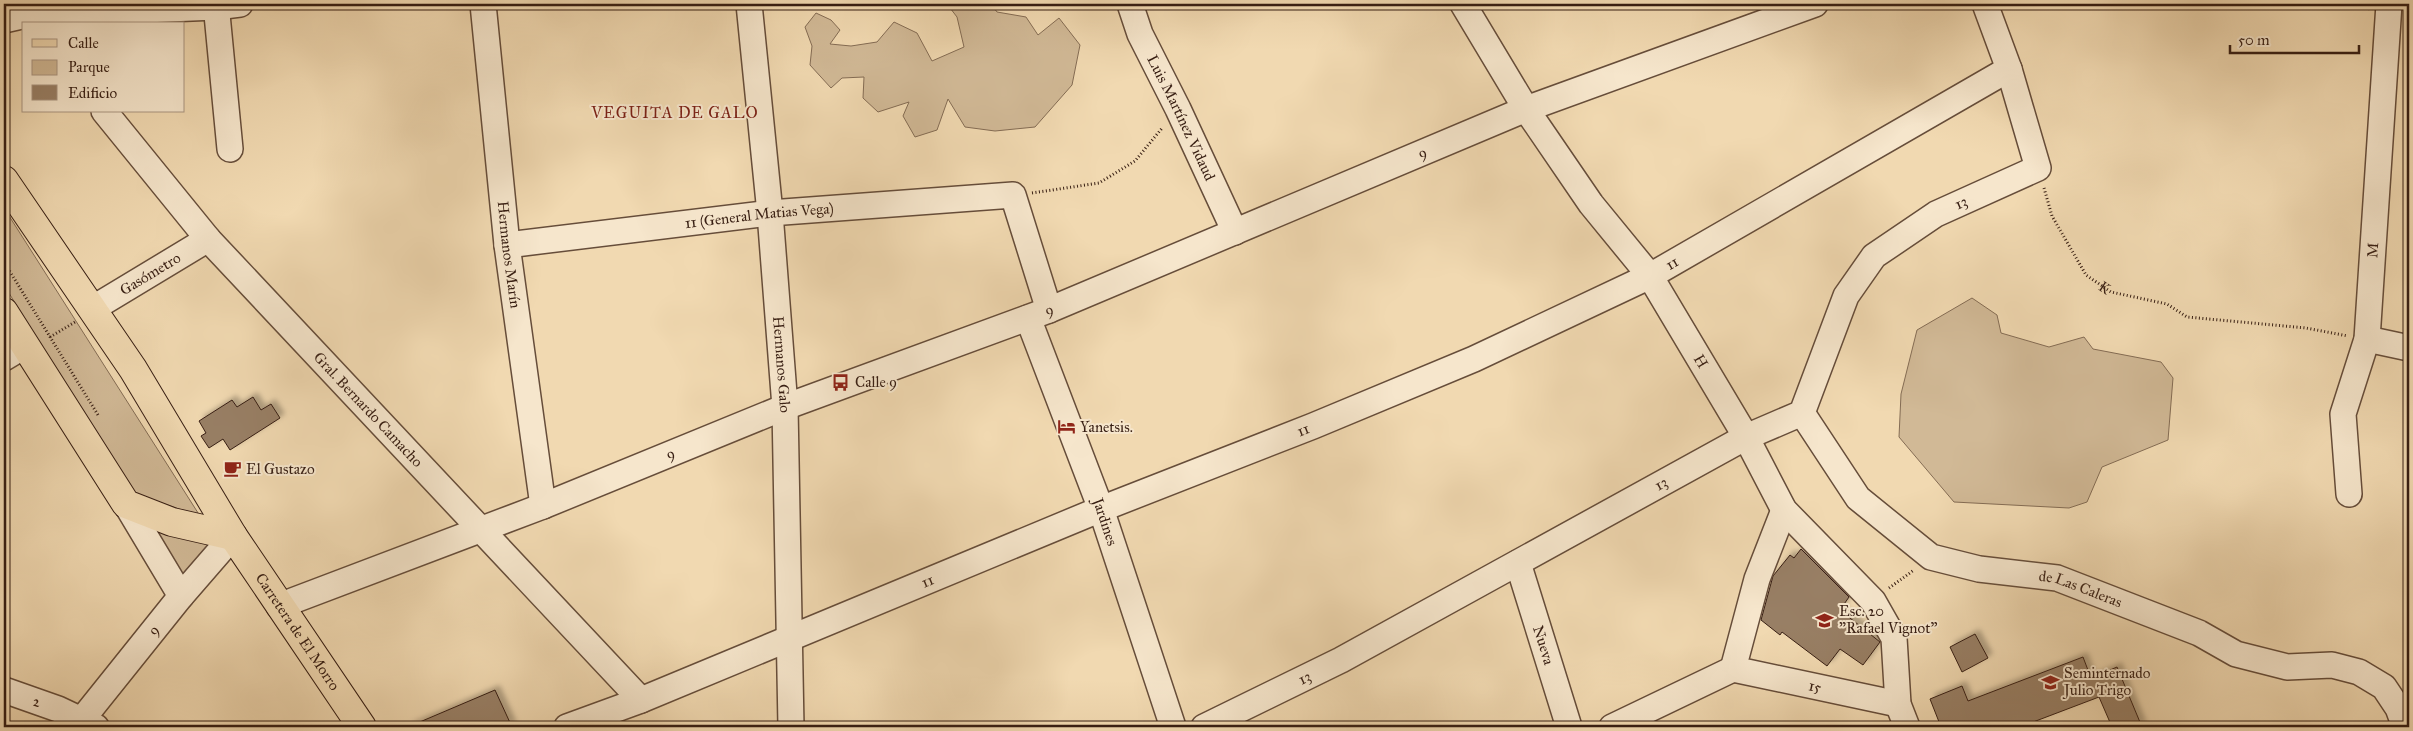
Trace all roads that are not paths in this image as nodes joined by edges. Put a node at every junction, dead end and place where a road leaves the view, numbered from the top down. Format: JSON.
{"nodes":[{"id":1,"x":4,"y":4,"type":"edge"},
{"id":2,"x":483,"y":4,"type":"edge"},
{"id":3,"x":749,"y":4,"type":"edge"},
{"id":4,"x":1130,"y":4,"type":"edge"},
{"id":5,"x":1463,"y":4,"type":"edge"},
{"id":6,"x":1815,"y":4,"type":"edge"},
{"id":7,"x":1985,"y":4,"type":"edge"},
{"id":8,"x":2389,"y":4,"type":"edge"},
{"id":9,"x":224,"y":5,"type":"edge"},
{"id":10,"x":21,"y":19,"type":"edge"},
{"id":11,"x":2009,"y":69,"type":"junction"},
{"id":12,"x":1526,"y":109,"type":"junction"},
{"id":13,"x":105,"y":112,"type":"edge"},
{"id":14,"x":230,"y":149,"type":"dead end"},
{"id":15,"x":4,"y":180,"type":"edge"},
{"id":16,"x":1013,"y":195,"type":"joint"},
{"id":17,"x":770,"y":213,"type":"junction"},
{"id":18,"x":1235,"y":232,"type":"junction"},
{"id":19,"x":208,"y":239,"type":"junction"},
{"id":20,"x":507,"y":245,"type":"junction"},
{"id":21,"x":1650,"y":276,"type":"junction"},
{"id":22,"x":4,"y":312,"type":"edge"},
{"id":23,"x":1038,"y":314,"type":"junction"},
{"id":24,"x":85,"y":315,"type":"junction"},
{"id":25,"x":2367,"y":339,"type":"junction"},
{"id":26,"x":2409,"y":348,"type":"edge"},
{"id":27,"x":14,"y":352,"type":"edge"},
{"id":28,"x":786,"y":407,"type":"junction"},
{"id":29,"x":1802,"y":413,"type":"junction"},
{"id":30,"x":1746,"y":437,"type":"junction"},
{"id":31,"x":2349,"y":494,"type":"dead end"},
{"id":32,"x":126,"y":504,"type":"junction"},
{"id":33,"x":543,"y":506,"type":"junction"},
{"id":34,"x":1101,"y":509,"type":"junction"},
{"id":35,"x":1784,"y":510,"type":"junction"},
{"id":36,"x":481,"y":530,"type":"junction"},
{"id":37,"x":233,"y":536,"type":"junction"},
{"id":38,"x":1518,"y":562,"type":"junction"},
{"id":39,"x":181,"y":596,"type":"junction"},
{"id":40,"x":279,"y":606,"type":"junction"},
{"id":41,"x":790,"y":639,"type":"junction"},
{"id":42,"x":1733,"y":669,"type":"junction"},
{"id":43,"x":4,"y":690,"type":"edge"},
{"id":44,"x":641,"y":700,"type":"junction"},
{"id":45,"x":1898,"y":704,"type":"junction"},
{"id":46,"x":2401,"y":718,"type":"edge"},
{"id":47,"x":84,"y":725,"type":"edge"},
{"id":48,"x":362,"y":727,"type":"edge"},
{"id":49,"x":567,"y":727,"type":"edge"},
{"id":50,"x":791,"y":727,"type":"edge"},
{"id":51,"x":1173,"y":727,"type":"edge"},
{"id":52,"x":1204,"y":727,"type":"edge"},
{"id":53,"x":1569,"y":727,"type":"edge"},
{"id":54,"x":1612,"y":727,"type":"edge"},
{"id":55,"x":1907,"y":727,"type":"edge"}],
"edges":[{"from":1,"to":10,"type":"street"},
{"from":2,"to":20,"type":"street","name":"Hermanos Marín"},
{"from":3,"to":17,"type":"street","name":"Hermanos Galo"},
{"from":4,"to":18,"type":"street","name":"Luis Martínez Vidaud"},
{"from":5,"to":12,"type":"street","name":"H"},
{"from":6,"to":12,"type":"street","name":"9"},
{"from":7,"to":11,"type":"street"},
{"from":8,"to":25,"type":"street","name":"M"},
{"from":9,"to":10,"type":"street"},
{"from":9,"to":14,"type":"street"},
{"from":11,"to":21,"type":"street","name":"11"},
{"from":11,"to":29,"type":"street","name":"13"},
{"from":12,"to":18,"type":"street","name":"9"},
{"from":12,"to":21,"type":"street","name":"H"},
{"from":13,"to":19,"type":"street","name":"Gral. Bernardo Camacho"},
{"from":15,"to":24,"type":"main road","name":"Carretera de El Morro"},
{"from":16,"to":17,"type":"street","name":"11 (General Matias Vega)"},
{"from":16,"to":23,"type":"street","name":"Jardines"},
{"from":17,"to":20,"type":"street","name":"11 (General Matias Vega)"},
{"from":17,"to":28,"type":"street","name":"Hermanos Galo"},
{"from":18,"to":23,"type":"street","name":"9"},
{"from":19,"to":24,"type":"street","name":"Gasómetro"},
{"from":19,"to":36,"type":"street","name":"Gral. Bernardo Camacho"},
{"from":20,"to":33,"type":"street","name":"Hermanos Marín"},
{"from":21,"to":30,"type":"street","name":"H"},
{"from":21,"to":34,"type":"street","name":"11"},
{"from":22,"to":27,"type":"main road"},
{"from":23,"to":28,"type":"street","name":"9"},
{"from":23,"to":34,"type":"street","name":"Jardines"},
{"from":24,"to":37,"type":"main road","name":"Carretera de El Morro"},
{"from":25,"to":26,"type":"street"},
{"from":25,"to":31,"type":"street","name":"M"},
{"from":27,"to":32,"type":"main road"},
{"from":28,"to":33,"type":"street","name":"9"},
{"from":28,"to":41,"type":"street","name":"Hermanos Galo"},
{"from":29,"to":30,"type":"street","name":"13"},
{"from":29,"to":46,"type":"street","name":"de Las Caleras"},
{"from":30,"to":35,"type":"street","name":"H"},
{"from":30,"to":38,"type":"street","name":"13"},
{"from":32,"to":37,"type":"main road"},
{"from":32,"to":39,"type":"street"},
{"from":33,"to":36,"type":"street","name":"9"},
{"from":34,"to":41,"type":"street","name":"11"},
{"from":34,"to":51,"type":"street","name":"Jardines"},
{"from":35,"to":42,"type":"street"},
{"from":35,"to":45,"type":"street","name":"H"},
{"from":36,"to":40,"type":"street","name":"9"},
{"from":36,"to":44,"type":"street","name":"Gral. Bernardo Camacho"},
{"from":37,"to":39,"type":"street","name":"9"},
{"from":37,"to":40,"type":"main road","name":"Carretera de El Morro"},
{"from":38,"to":52,"type":"street","name":"13"},
{"from":38,"to":53,"type":"street","name":"Nueva"},
{"from":39,"to":47,"type":"street","name":"9"},
{"from":40,"to":48,"type":"main road","name":"Carretera de El Morro"},
{"from":41,"to":44,"type":"street","name":"11"},
{"from":41,"to":50,"type":"street","name":"Hermanos Galo"},
{"from":42,"to":45,"type":"street","name":"15"},
{"from":42,"to":54,"type":"street"},
{"from":43,"to":47,"type":"street","name":"2"},
{"from":44,"to":49,"type":"street","name":"11"},
{"from":45,"to":55,"type":"street","name":"H"}]}
